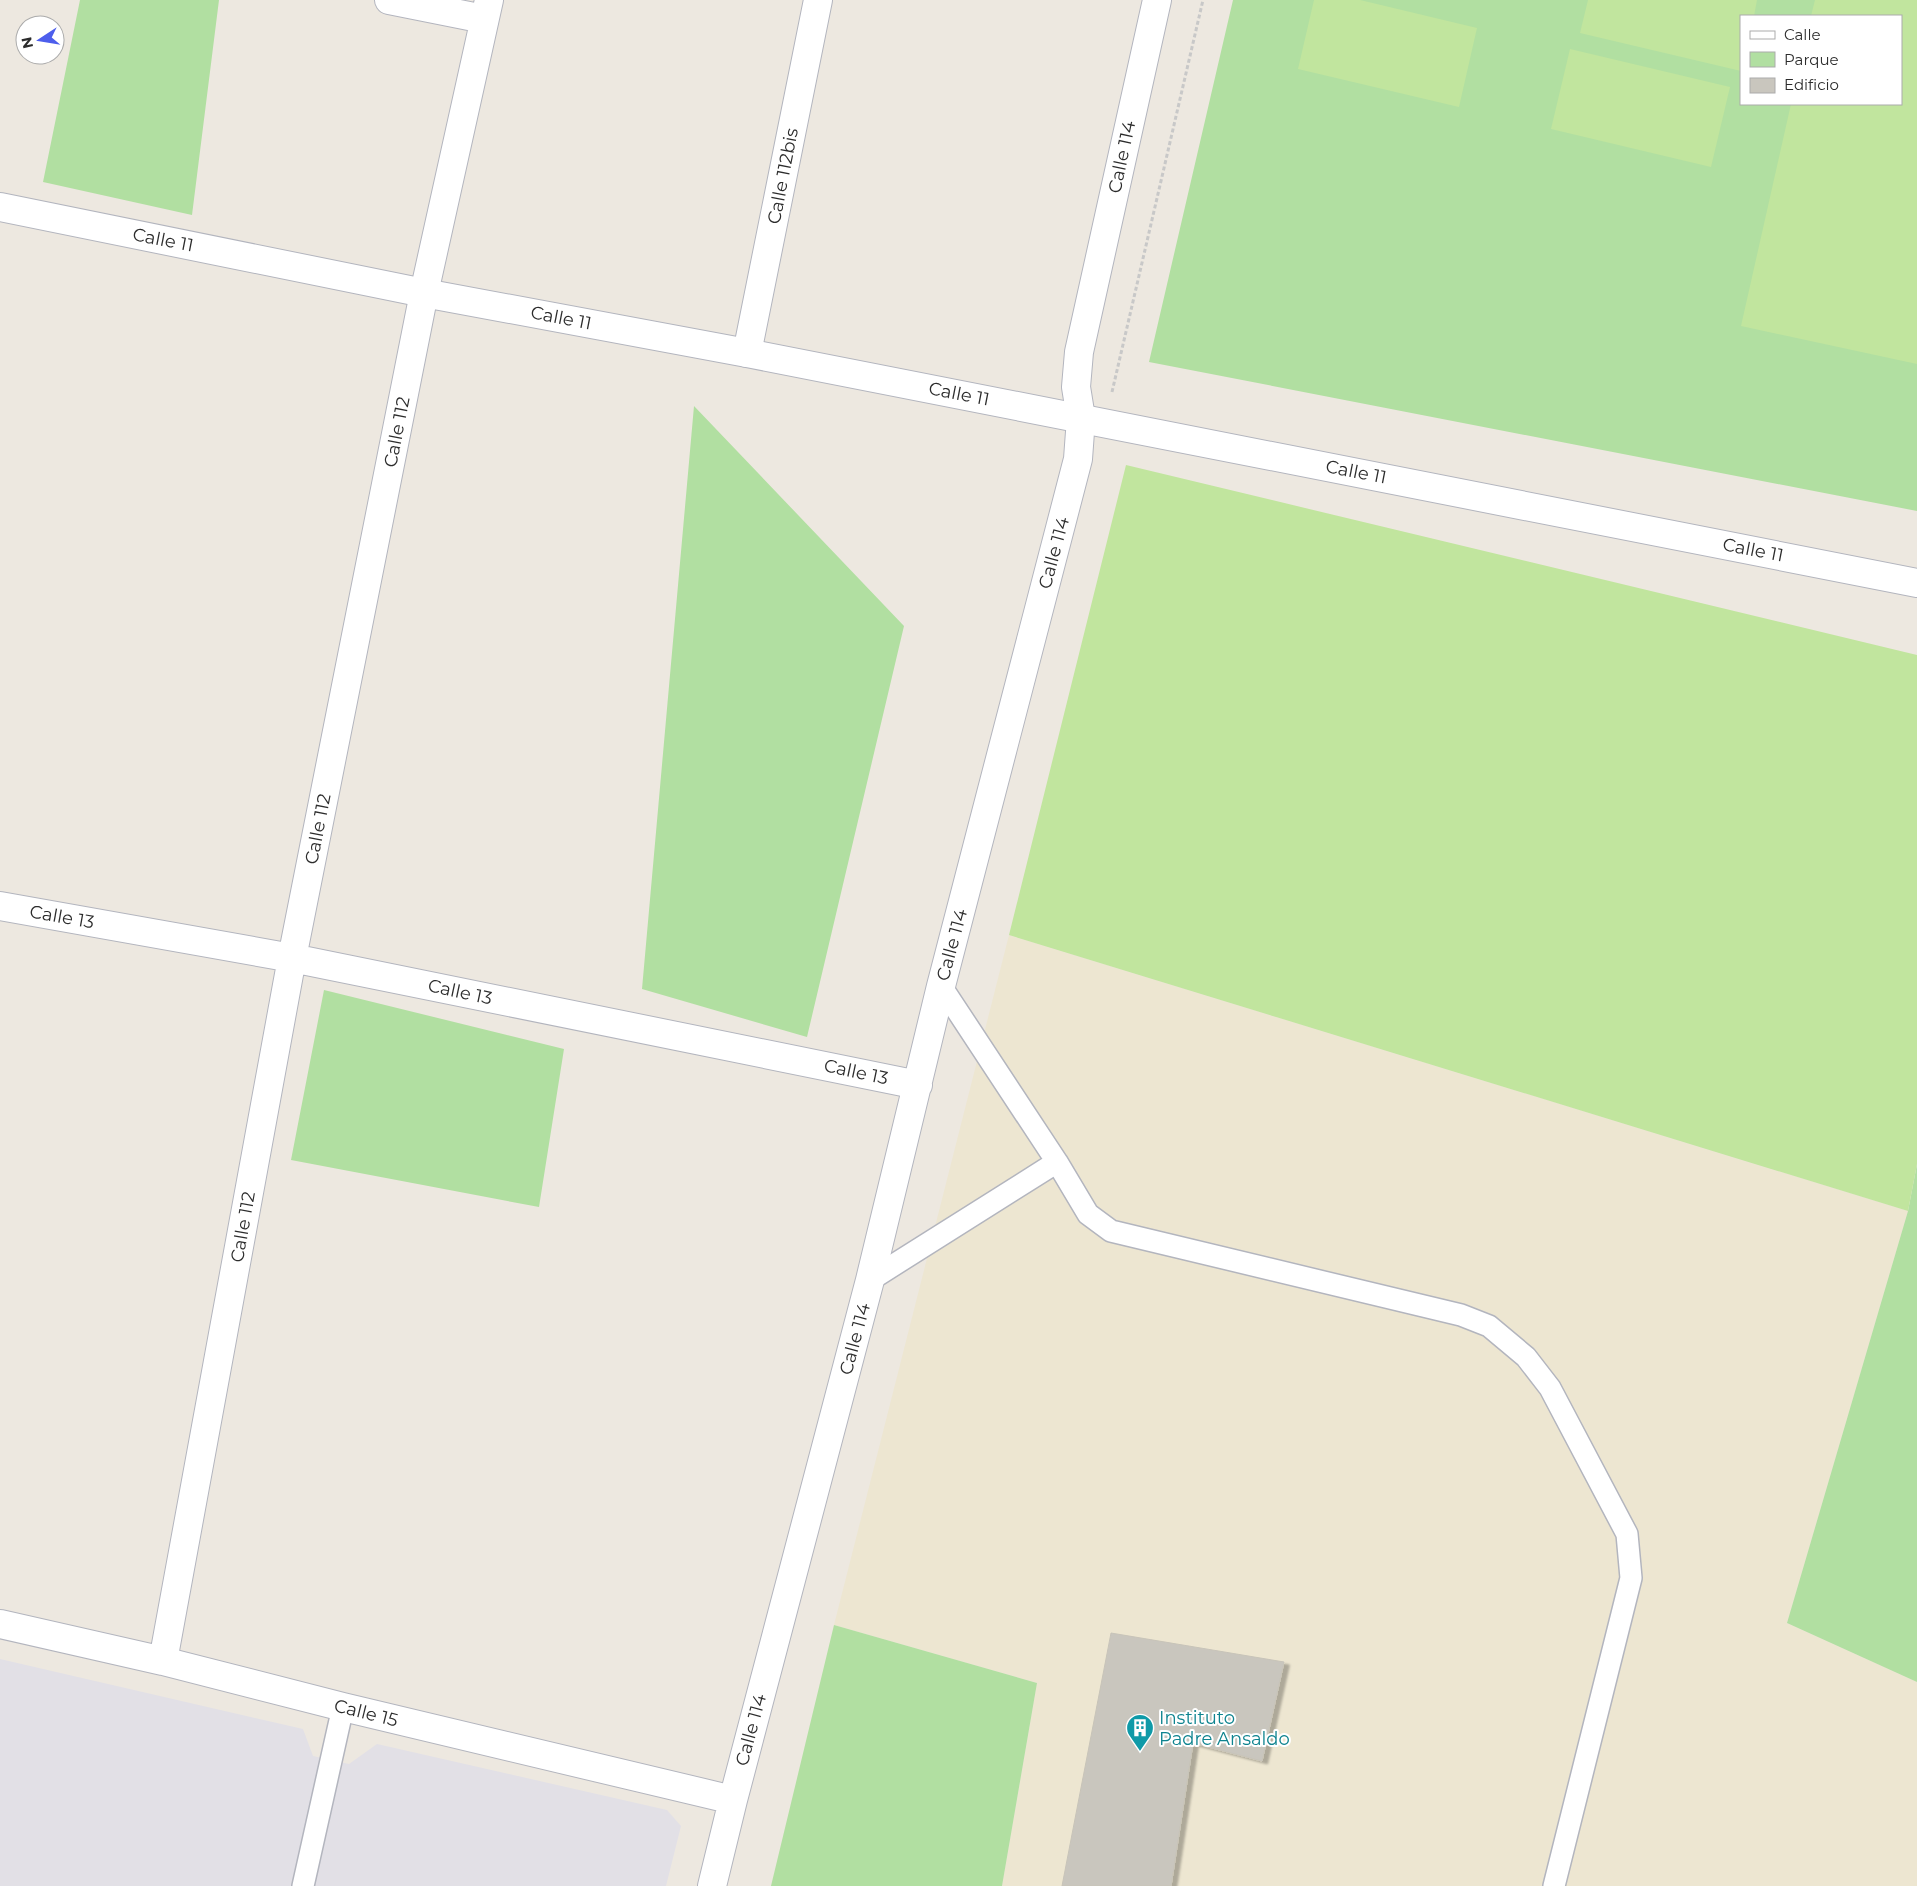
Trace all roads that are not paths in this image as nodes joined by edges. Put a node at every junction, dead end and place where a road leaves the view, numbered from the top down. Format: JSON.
{"nodes":[{"id":1,"x":388,"y":0,"type":"edge"},
{"id":2,"x":818,"y":0,"type":"edge"},
{"id":3,"x":1156,"y":0,"type":"edge"},
{"id":4,"x":486,"y":10,"type":"edge"},
{"id":5,"x":0,"y":206,"type":"edge"},
{"id":6,"x":424,"y":293,"type":"junction"},
{"id":7,"x":747,"y":353,"type":"junction"},
{"id":8,"x":1081,"y":418,"type":"junction"},
{"id":9,"x":1917,"y":583,"type":"edge"},
{"id":10,"x":0,"y":906,"type":"edge"},
{"id":11,"x":292,"y":958,"type":"junction"},
{"id":12,"x":941,"y":986,"type":"junction"},
{"id":13,"x":918,"y":1085,"type":"junction"},
{"id":14,"x":1057,"y":1162,"type":"junction"},
{"id":15,"x":870,"y":1280,"type":"junction"},
{"id":16,"x":0,"y":1624,"type":"edge"},
{"id":17,"x":163,"y":1661,"type":"junction"},
{"id":18,"x":343,"y":1708,"type":"junction"},
{"id":19,"x":733,"y":1800,"type":"junction"},
{"id":20,"x":303,"y":1886,"type":"edge"},
{"id":21,"x":712,"y":1886,"type":"edge"},
{"id":22,"x":1554,"y":1886,"type":"edge"}],
"edges":[{"from":1,"to":4,"type":"street"},
{"from":2,"to":7,"type":"street","name":"Calle 112bis"},
{"from":3,"to":8,"type":"street","name":"Calle 114"},
{"from":4,"to":6,"type":"street","name":"Calle 112"},
{"from":5,"to":6,"type":"street","name":"Calle 11"},
{"from":6,"to":7,"type":"street","name":"Calle 11"},
{"from":6,"to":11,"type":"street","name":"Calle 112"},
{"from":7,"to":8,"type":"street","name":"Calle 11"},
{"from":8,"to":9,"type":"street","name":"Calle 11"},
{"from":8,"to":12,"type":"street","name":"Calle 114"},
{"from":10,"to":11,"type":"street","name":"Calle 13"},
{"from":11,"to":13,"type":"street","name":"Calle 13"},
{"from":11,"to":17,"type":"street","name":"Calle 112"},
{"from":12,"to":13,"type":"street","name":"Calle 114"},
{"from":12,"to":14,"type":"lane"},
{"from":13,"to":15,"type":"street","name":"Calle 114"},
{"from":14,"to":15,"type":"lane"},
{"from":14,"to":22,"type":"lane"},
{"from":15,"to":19,"type":"street","name":"Calle 114"},
{"from":16,"to":17,"type":"street","name":"Calle 15"},
{"from":17,"to":18,"type":"street","name":"Calle 15"},
{"from":18,"to":19,"type":"street","name":"Calle 15"},
{"from":18,"to":20,"type":"lane"},
{"from":19,"to":21,"type":"street","name":"Calle 114"}]}
